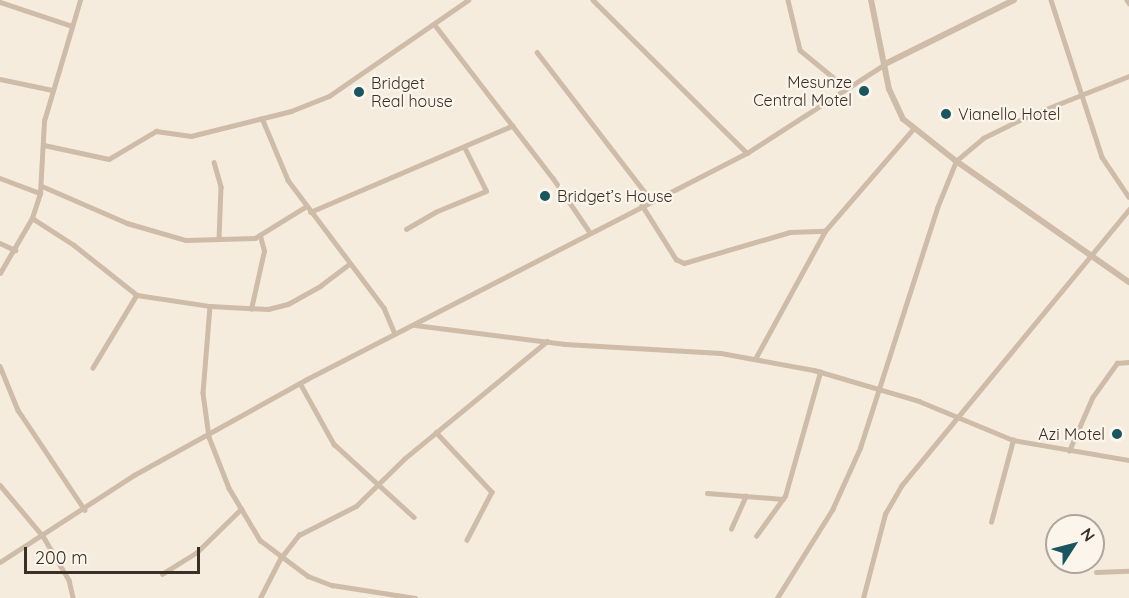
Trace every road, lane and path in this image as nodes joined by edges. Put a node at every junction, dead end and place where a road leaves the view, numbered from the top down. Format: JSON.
{"nodes":[{"id":1,"x":80,"y":0,"type":"edge"},
{"id":2,"x":468,"y":0,"type":"edge"},
{"id":3,"x":593,"y":0,"type":"edge"},
{"id":4,"x":788,"y":0,"type":"edge"},
{"id":5,"x":872,"y":0,"type":"edge"},
{"id":6,"x":1014,"y":0,"type":"edge"},
{"id":7,"x":1051,"y":0,"type":"edge"},
{"id":8,"x":0,"y":2,"type":"edge"},
{"id":9,"x":435,"y":25,"type":"junction"},
{"id":10,"x":72,"y":26,"type":"junction"},
{"id":11,"x":537,"y":52,"type":"dead end"},
{"id":12,"x":885,"y":64,"type":"junction"},
{"id":13,"x":1129,"y":76,"type":"edge"},
{"id":14,"x":0,"y":79,"type":"edge"},
{"id":15,"x":845,"y":87,"type":"junction"},
{"id":16,"x":52,"y":90,"type":"junction"},
{"id":17,"x":1082,"y":93,"type":"junction"},
{"id":18,"x":262,"y":118,"type":"junction"},
{"id":19,"x":512,"y":126,"type":"junction"},
{"id":20,"x":913,"y":129,"type":"junction"},
{"id":21,"x":44,"y":146,"type":"junction"},
{"id":22,"x":464,"y":147,"type":"junction"},
{"id":23,"x":747,"y":153,"type":"junction"},
{"id":24,"x":956,"y":161,"type":"junction"},
{"id":25,"x":214,"y":162,"type":"dead end"},
{"id":26,"x":0,"y":178,"type":"edge"},
{"id":27,"x":42,"y":186,"type":"junction"},
{"id":28,"x":40,"y":193,"type":"junction"},
{"id":29,"x":1129,"y":196,"type":"edge"},
{"id":30,"x":651,"y":200,"type":"junction"},
{"id":31,"x":642,"y":205,"type":"junction"},
{"id":32,"x":305,"y":207,"type":"junction"},
{"id":33,"x":1129,"y":209,"type":"edge"},
{"id":34,"x":309,"y":212,"type":"junction"},
{"id":35,"x":32,"y":218,"type":"junction"},
{"id":36,"x":406,"y":230,"type":"dead end"},
{"id":37,"x":589,"y":231,"type":"junction"},
{"id":38,"x":825,"y":231,"type":"junction"},
{"id":39,"x":260,"y":236,"type":"junction"},
{"id":40,"x":219,"y":238,"type":"junction"},
{"id":41,"x":0,"y":243,"type":"edge"},
{"id":42,"x":15,"y":249,"type":"junction"},
{"id":43,"x":1093,"y":257,"type":"junction"},
{"id":44,"x":350,"y":264,"type":"junction"},
{"id":45,"x":0,"y":273,"type":"edge"},
{"id":46,"x":1129,"y":282,"type":"edge"},
{"id":47,"x":137,"y":295,"type":"junction"},
{"id":48,"x":210,"y":306,"type":"junction"},
{"id":49,"x":251,"y":309,"type":"junction"},
{"id":50,"x":415,"y":325,"type":"junction"},
{"id":51,"x":395,"y":334,"type":"junction"},
{"id":52,"x":547,"y":341,"type":"junction"},
{"id":53,"x":755,"y":359,"type":"junction"},
{"id":54,"x":1129,"y":362,"type":"edge"},
{"id":55,"x":0,"y":366,"type":"edge"},
{"id":56,"x":93,"y":368,"type":"dead end"},
{"id":57,"x":820,"y":372,"type":"junction"},
{"id":58,"x":300,"y":382,"type":"junction"},
{"id":59,"x":879,"y":388,"type":"junction"},
{"id":60,"x":956,"y":419,"type":"junction"},
{"id":61,"x":436,"y":432,"type":"junction"},
{"id":62,"x":209,"y":437,"type":"junction"},
{"id":63,"x":1013,"y":440,"type":"junction"},
{"id":64,"x":1069,"y":451,"type":"junction"},
{"id":65,"x":1129,"y":460,"type":"edge"},
{"id":66,"x":380,"y":482,"type":"junction"},
{"id":67,"x":0,"y":485,"type":"edge"},
{"id":68,"x":707,"y":494,"type":"dead end"},
{"id":69,"x":746,"y":496,"type":"junction"},
{"id":70,"x":783,"y":499,"type":"junction"},
{"id":71,"x":241,"y":509,"type":"junction"},
{"id":72,"x":85,"y":510,"type":"junction"},
{"id":73,"x":414,"y":517,"type":"dead end"},
{"id":74,"x":992,"y":522,"type":"dead end"},
{"id":75,"x":731,"y":529,"type":"dead end"},
{"id":76,"x":43,"y":536,"type":"junction"},
{"id":77,"x":756,"y":536,"type":"dead end"},
{"id":78,"x":467,"y":540,"type":"dead end"},
{"id":79,"x":280,"y":559,"type":"junction"},
{"id":80,"x":0,"y":562,"type":"edge"},
{"id":81,"x":1129,"y":571,"type":"edge"},
{"id":82,"x":1105,"y":572,"type":"edge"},
{"id":83,"x":162,"y":574,"type":"dead end"},
{"id":84,"x":73,"y":598,"type":"edge"},
{"id":85,"x":260,"y":598,"type":"edge"},
{"id":86,"x":415,"y":598,"type":"edge"},
{"id":87,"x":777,"y":598,"type":"edge"},
{"id":88,"x":863,"y":598,"type":"edge"}],
"edges":[{"from":1,"to":10,"type":"street"},
{"from":2,"to":9,"type":"street"},
{"from":3,"to":23,"type":"street"},
{"from":4,"to":15,"type":"street"},
{"from":5,"to":12,"type":"street"},
{"from":6,"to":12,"type":"street"},
{"from":7,"to":17,"type":"street"},
{"from":8,"to":10,"type":"street"},
{"from":9,"to":18,"type":"street"},
{"from":9,"to":19,"type":"street"},
{"from":10,"to":16,"type":"street"},
{"from":11,"to":30,"type":"street"},
{"from":12,"to":15,"type":"street"},
{"from":12,"to":20,"type":"street"},
{"from":13,"to":17,"type":"street"},
{"from":14,"to":16,"type":"street"},
{"from":15,"to":23,"type":"street"},
{"from":16,"to":21,"type":"street"},
{"from":17,"to":24,"type":"street"},
{"from":17,"to":29,"type":"street"},
{"from":18,"to":21,"type":"street"},
{"from":18,"to":32,"type":"street"},
{"from":19,"to":22,"type":"street"},
{"from":19,"to":37,"type":"street"},
{"from":20,"to":24,"type":"street"},
{"from":20,"to":38,"type":"street"},
{"from":21,"to":27,"type":"street"},
{"from":22,"to":34,"type":"street"},
{"from":22,"to":36,"type":"street"},
{"from":23,"to":30,"type":"street"},
{"from":24,"to":43,"type":"street"},
{"from":24,"to":59,"type":"street"},
{"from":25,"to":40,"type":"street"},
{"from":26,"to":28,"type":"street"},
{"from":27,"to":28,"type":"street"},
{"from":27,"to":40,"type":"street"},
{"from":28,"to":35,"type":"street"},
{"from":30,"to":31,"type":"street"},
{"from":31,"to":37,"type":"street"},
{"from":31,"to":38,"type":"street"},
{"from":32,"to":34,"type":"street"},
{"from":32,"to":39,"type":"street"},
{"from":33,"to":43,"type":"street"},
{"from":34,"to":44,"type":"street"},
{"from":35,"to":42,"type":"street"},
{"from":35,"to":47,"type":"street"},
{"from":37,"to":50,"type":"street"},
{"from":38,"to":53,"type":"street"},
{"from":39,"to":40,"type":"street"},
{"from":39,"to":49,"type":"street"},
{"from":41,"to":42,"type":"street"},
{"from":42,"to":45,"type":"street"},
{"from":43,"to":46,"type":"street"},
{"from":43,"to":60,"type":"street"},
{"from":44,"to":49,"type":"street"},
{"from":44,"to":51,"type":"street"},
{"from":47,"to":48,"type":"street"},
{"from":47,"to":56,"type":"street"},
{"from":48,"to":49,"type":"street"},
{"from":48,"to":62,"type":"street"},
{"from":50,"to":51,"type":"street"},
{"from":50,"to":52,"type":"street"},
{"from":51,"to":58,"type":"street"},
{"from":52,"to":53,"type":"street"},
{"from":52,"to":61,"type":"street"},
{"from":53,"to":57,"type":"street"},
{"from":54,"to":64,"type":"street"},
{"from":55,"to":72,"type":"street"},
{"from":57,"to":59,"type":"street"},
{"from":57,"to":70,"type":"street"},
{"from":58,"to":62,"type":"street"},
{"from":58,"to":66,"type":"street"},
{"from":59,"to":60,"type":"street"},
{"from":59,"to":87,"type":"street"},
{"from":60,"to":63,"type":"street"},
{"from":60,"to":88,"type":"street"},
{"from":61,"to":66,"type":"street"},
{"from":61,"to":78,"type":"street"},
{"from":62,"to":71,"type":"street"},
{"from":62,"to":72,"type":"street"},
{"from":63,"to":64,"type":"street"},
{"from":63,"to":74,"type":"street"},
{"from":64,"to":65,"type":"street"},
{"from":66,"to":73,"type":"street"},
{"from":66,"to":79,"type":"street"},
{"from":67,"to":76,"type":"street"},
{"from":68,"to":69,"type":"street"},
{"from":69,"to":70,"type":"street"},
{"from":69,"to":75,"type":"street"},
{"from":70,"to":77,"type":"street"},
{"from":71,"to":79,"type":"street"},
{"from":71,"to":83,"type":"street"},
{"from":72,"to":76,"type":"street"},
{"from":76,"to":80,"type":"street"},
{"from":76,"to":84,"type":"street"},
{"from":79,"to":85,"type":"street"},
{"from":79,"to":86,"type":"street"},
{"from":81,"to":82,"type":"street"}]}
